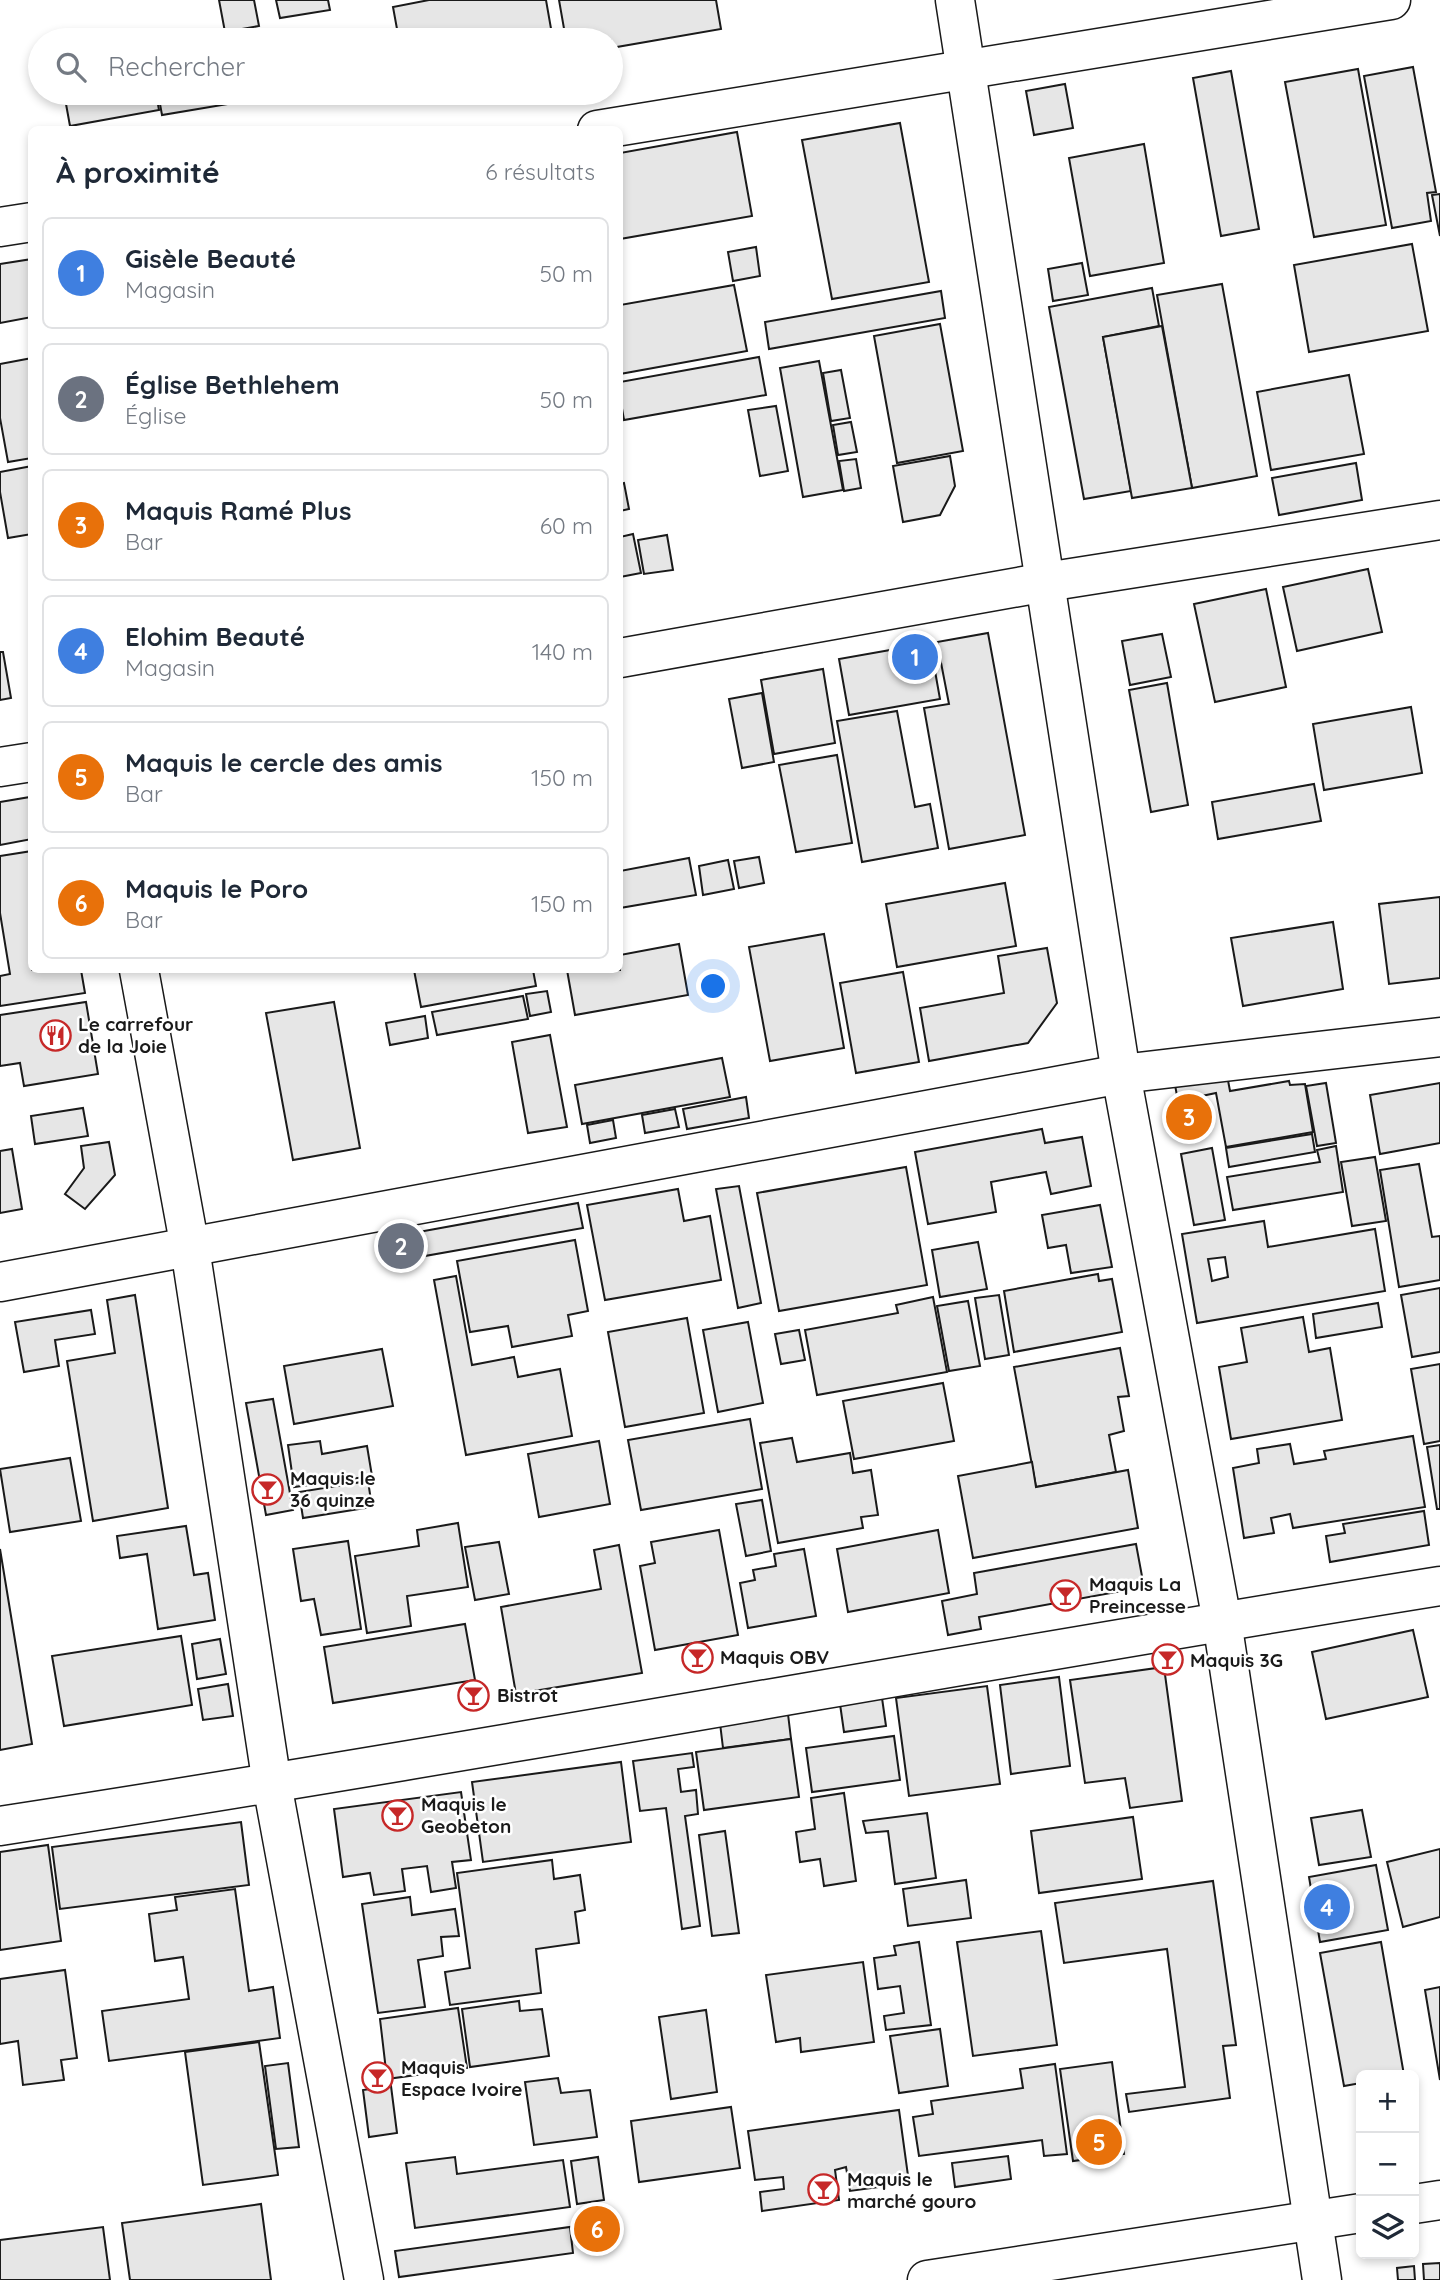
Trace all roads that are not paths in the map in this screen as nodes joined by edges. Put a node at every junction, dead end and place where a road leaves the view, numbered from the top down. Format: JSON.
{"nodes":[{"id":1,"x":955,"y":0,"type":"edge"},
{"id":2,"x":1391,"y":0,"type":"edge"},
{"id":3,"x":967,"y":69,"type":"junction"},
{"id":4,"x":621,"y":126,"type":"edge"},
{"id":5,"x":28,"y":223,"type":"edge"},
{"id":6,"x":0,"y":227,"type":"edge"},
{"id":7,"x":1440,"y":520,"type":"edge"},
{"id":8,"x":1046,"y":582,"type":"junction"},
{"id":9,"x":623,"y":657,"type":"edge"},
{"id":10,"x":28,"y":763,"type":"edge"},
{"id":11,"x":0,"y":767,"type":"edge"},
{"id":12,"x":140,"y":973,"type":"edge"},
{"id":13,"x":1440,"y":1037,"type":"edge"},
{"id":14,"x":1121,"y":1074,"type":"junction"},
{"id":15,"x":190,"y":1248,"type":"junction"},
{"id":16,"x":0,"y":1282,"type":"edge"},
{"id":17,"x":1440,"y":1586,"type":"edge"},
{"id":18,"x":1222,"y":1621,"type":"junction"},
{"id":19,"x":272,"y":1784,"type":"junction"},
{"id":20,"x":0,"y":1826,"type":"edge"},
{"id":21,"x":1440,"y":2200,"type":"edge"},
{"id":22,"x":1419,"y":2203,"type":"edge"},
{"id":23,"x":1356,"y":2214,"type":"edge"},
{"id":24,"x":1312,"y":2221,"type":"junction"},
{"id":25,"x":364,"y":2280,"type":"edge"},
{"id":26,"x":928,"y":2280,"type":"edge"},
{"id":27,"x":1322,"y":2280,"type":"edge"}],
"edges":[{"from":1,"to":3,"type":"street"},
{"from":2,"to":3,"type":"street"},
{"from":3,"to":4,"type":"street"},
{"from":3,"to":8,"type":"street"},
{"from":5,"to":6,"type":"street"},
{"from":7,"to":8,"type":"street"},
{"from":8,"to":9,"type":"street"},
{"from":8,"to":14,"type":"street"},
{"from":10,"to":11,"type":"street"},
{"from":12,"to":15,"type":"street"},
{"from":13,"to":14,"type":"street"},
{"from":14,"to":15,"type":"street"},
{"from":14,"to":18,"type":"street"},
{"from":15,"to":16,"type":"street"},
{"from":15,"to":19,"type":"street"},
{"from":17,"to":18,"type":"street"},
{"from":18,"to":19,"type":"street"},
{"from":18,"to":24,"type":"street"},
{"from":19,"to":20,"type":"street"},
{"from":19,"to":25,"type":"street"},
{"from":21,"to":22,"type":"street"},
{"from":23,"to":24,"type":"street"},
{"from":24,"to":26,"type":"street"},
{"from":24,"to":27,"type":"street"}]}
